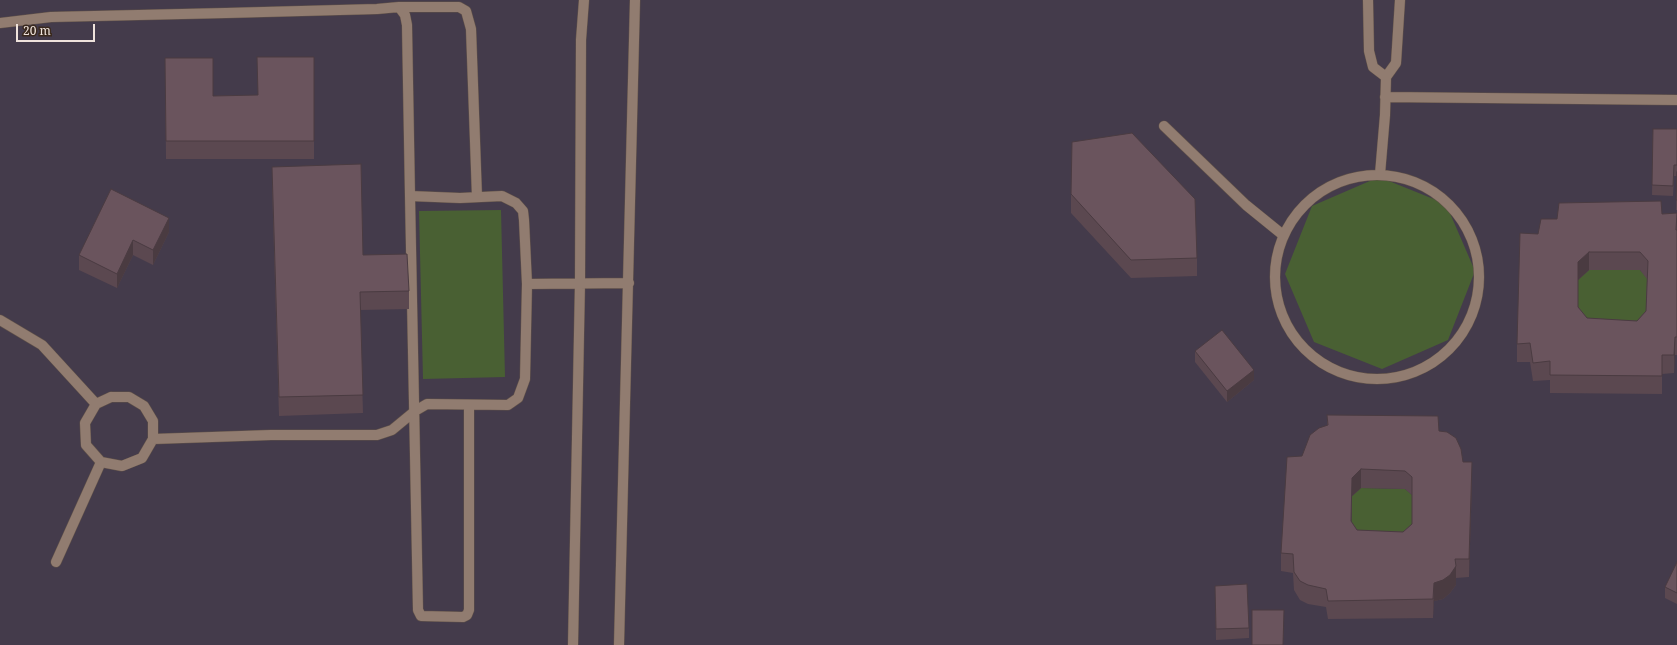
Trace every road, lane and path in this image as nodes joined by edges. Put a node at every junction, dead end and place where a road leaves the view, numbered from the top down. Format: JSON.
{"nodes":[{"id":1,"x":584,"y":0,"type":"edge"},
{"id":2,"x":635,"y":0,"type":"edge"},
{"id":3,"x":1368,"y":0,"type":"edge"},
{"id":4,"x":1400,"y":0,"type":"edge"},
{"id":5,"x":399,"y":7,"type":"junction"},
{"id":6,"x":0,"y":23,"type":"edge"},
{"id":7,"x":1386,"y":77,"type":"junction"},
{"id":8,"x":1386,"y":97,"type":"junction"},
{"id":9,"x":1677,"y":100,"type":"edge"},
{"id":10,"x":1164,"y":126,"type":"dead end"},
{"id":11,"x":1380,"y":174,"type":"junction"},
{"id":12,"x":410,"y":196,"type":"junction"},
{"id":13,"x":477,"y":197,"type":"junction"},
{"id":14,"x":1283,"y":234,"type":"junction"},
{"id":15,"x":580,"y":282,"type":"junction"},
{"id":16,"x":628,"y":283,"type":"junction"},
{"id":17,"x":526,"y":284,"type":"junction"},
{"id":18,"x":0,"y":320,"type":"edge"},
{"id":19,"x":96,"y":404,"type":"junction"},
{"id":20,"x":469,"y":405,"type":"junction"},
{"id":21,"x":415,"y":411,"type":"junction"},
{"id":22,"x":153,"y":439,"type":"junction"},
{"id":23,"x":101,"y":462,"type":"junction"},
{"id":24,"x":56,"y":562,"type":"dead end"},
{"id":25,"x":573,"y":645,"type":"edge"},
{"id":26,"x":619,"y":645,"type":"edge"}],
"edges":[{"from":1,"to":15,"type":"lane"},
{"from":2,"to":16,"type":"lane"},
{"from":3,"to":7,"type":"lane"},
{"from":4,"to":7,"type":"lane"},
{"from":5,"to":6,"type":"lane"},
{"from":5,"to":12,"type":"lane"},
{"from":5,"to":13,"type":"lane"},
{"from":7,"to":8,"type":"lane"},
{"from":8,"to":9,"type":"lane"},
{"from":8,"to":11,"type":"lane"},
{"from":10,"to":14,"type":"lane"},
{"from":11,"to":14,"type":"lane"},
{"from":11,"to":14,"type":"lane"},
{"from":12,"to":13,"type":"lane"},
{"from":12,"to":21,"type":"lane"},
{"from":13,"to":17,"type":"lane"},
{"from":15,"to":16,"type":"lane"},
{"from":15,"to":17,"type":"lane"},
{"from":15,"to":25,"type":"lane"},
{"from":16,"to":26,"type":"lane"},
{"from":17,"to":20,"type":"lane"},
{"from":18,"to":19,"type":"lane"},
{"from":19,"to":22,"type":"lane"},
{"from":19,"to":23,"type":"lane"},
{"from":20,"to":21,"type":"lane"},
{"from":20,"to":21,"type":"lane"},
{"from":21,"to":22,"type":"lane"},
{"from":22,"to":23,"type":"lane"},
{"from":23,"to":24,"type":"lane"}]}
